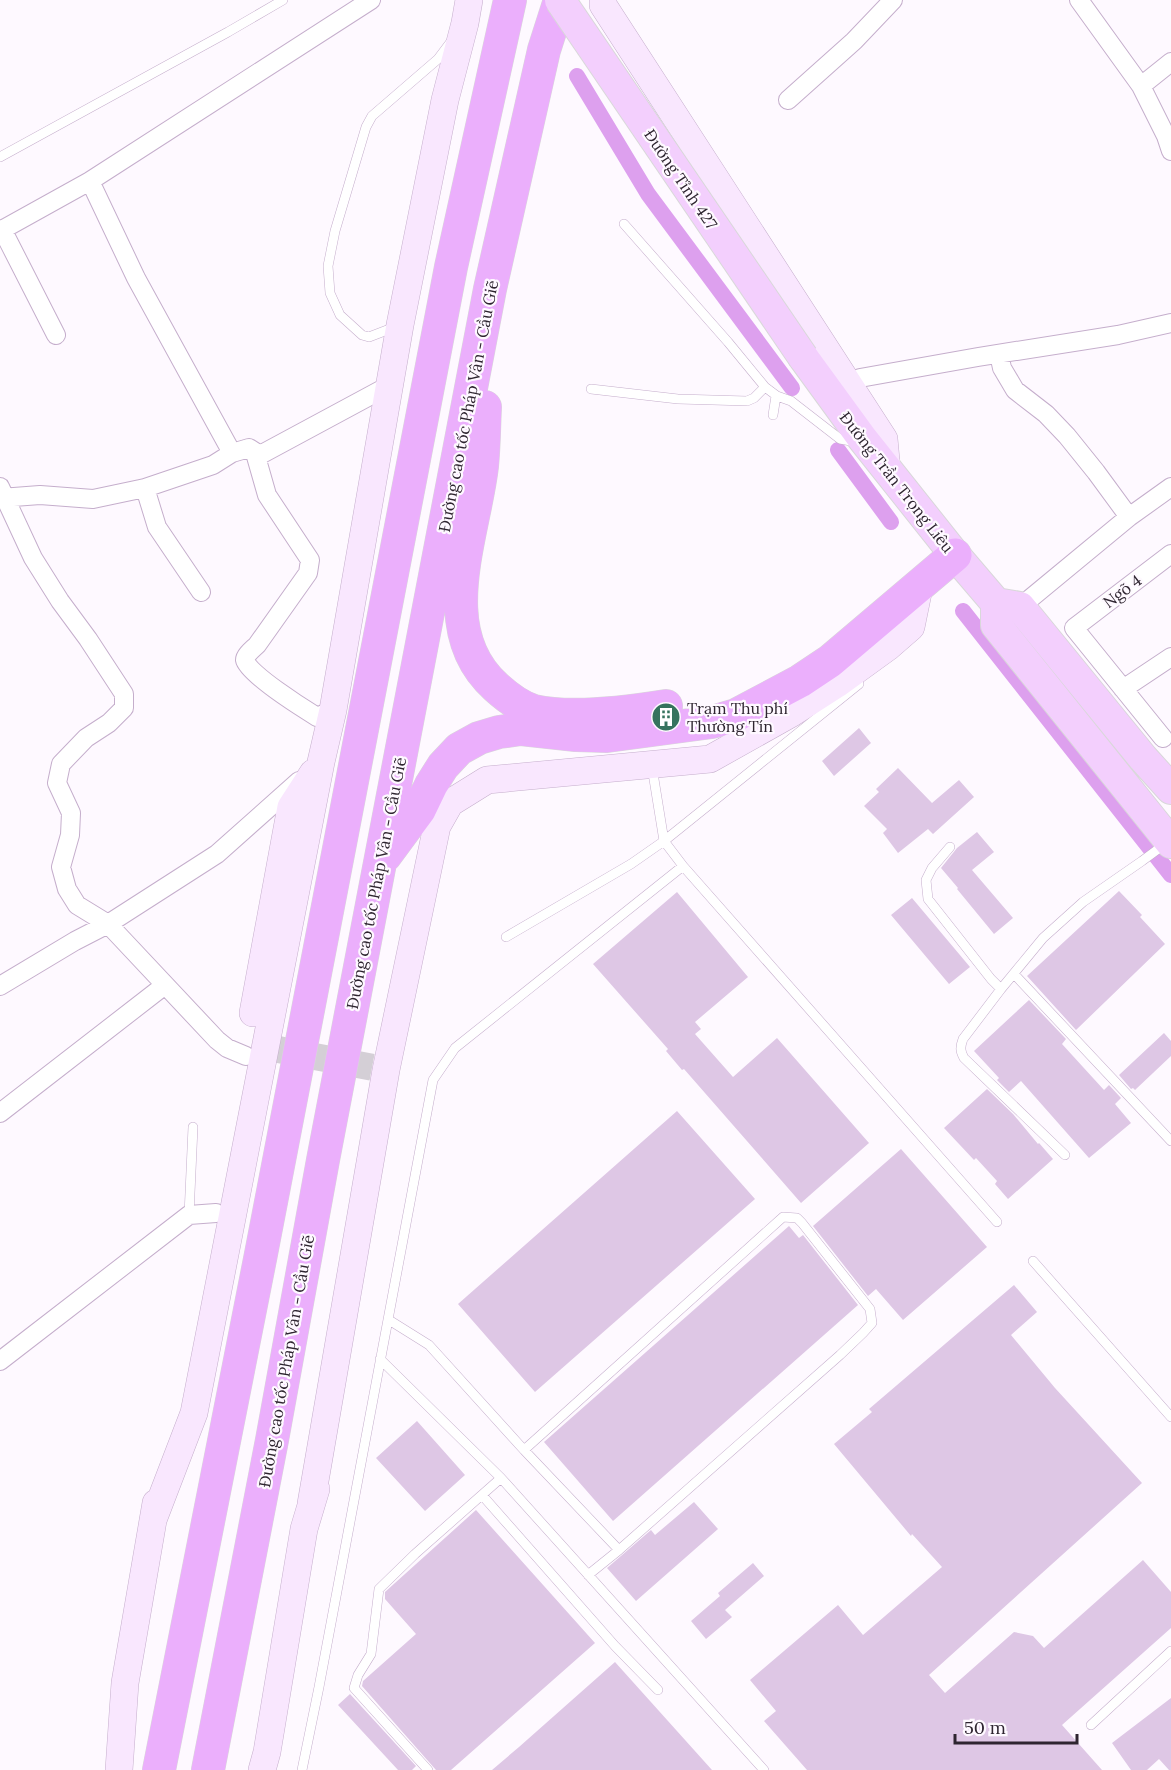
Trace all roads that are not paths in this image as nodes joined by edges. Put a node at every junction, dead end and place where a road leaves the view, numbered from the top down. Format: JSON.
{"nodes":[{"id":1,"x":283,"y":0,"type":"edge"},
{"id":2,"x":371,"y":0,"type":"edge"},
{"id":3,"x":510,"y":0,"type":"edge"},
{"id":4,"x":560,"y":0,"type":"edge"},
{"id":5,"x":603,"y":0,"type":"edge"},
{"id":6,"x":1079,"y":0,"type":"edge"},
{"id":7,"x":884,"y":3,"type":"edge"},
{"id":8,"x":467,"y":11,"type":"edge"},
{"id":9,"x":1171,"y":62,"type":"edge"},
{"id":10,"x":1141,"y":87,"type":"junction"},
{"id":11,"x":788,"y":100,"type":"dead end"},
{"id":12,"x":1171,"y":151,"type":"edge"},
{"id":13,"x":0,"y":158,"type":"edge"},
{"id":14,"x":90,"y":181,"type":"junction"},
{"id":15,"x":624,"y":225,"type":"dead end"},
{"id":16,"x":1,"y":230,"type":"edge"},
{"id":17,"x":490,"y":289,"type":"junction"},
{"id":18,"x":1171,"y":323,"type":"edge"},
{"id":19,"x":400,"y":325,"type":"junction"},
{"id":20,"x":56,"y":335,"type":"dead end"},
{"id":21,"x":999,"y":354,"type":"junction"},
{"id":22,"x":803,"y":357,"type":"joint"},
{"id":23,"x":390,"y":385,"type":"junction"},
{"id":24,"x":765,"y":387,"type":"junction"},
{"id":25,"x":850,"y":387,"type":"junction"},
{"id":26,"x":591,"y":389,"type":"dead end"},
{"id":27,"x":777,"y":396,"type":"junction"},
{"id":28,"x":773,"y":415,"type":"dead end"},
{"id":29,"x":862,"y":438,"type":"junction"},
{"id":30,"x":232,"y":453,"type":"junction"},
{"id":31,"x":255,"y":453,"type":"junction"},
{"id":32,"x":887,"y":471,"type":"junction"},
{"id":33,"x":1171,"y":487,"type":"edge"},
{"id":34,"x":145,"y":488,"type":"junction"},
{"id":35,"x":2,"y":494,"type":"edge"},
{"id":36,"x":1129,"y":517,"type":"junction"},
{"id":37,"x":1171,"y":554,"type":"edge"},
{"id":38,"x":955,"y":555,"type":"junction"},
{"id":39,"x":920,"y":583,"type":"junction"},
{"id":40,"x":201,"y":592,"type":"dead end"},
{"id":41,"x":1008,"y":605,"type":"junction"},
{"id":42,"x":1171,"y":657,"type":"edge"},
{"id":43,"x":865,"y":680,"type":"dead end"},
{"id":44,"x":1124,"y":689,"type":"junction"},
{"id":45,"x":766,"y":697,"type":"junction"},
{"id":46,"x":333,"y":710,"type":"junction"},
{"id":47,"x":1162,"y":744,"type":"edge"},
{"id":48,"x":321,"y":762,"type":"junction"},
{"id":49,"x":652,"y":765,"type":"junction"},
{"id":50,"x":1171,"y":789,"type":"edge"},
{"id":51,"x":664,"y":841,"type":"junction"},
{"id":52,"x":1169,"y":841,"type":"edge"},
{"id":53,"x":950,"y":847,"type":"dead end"},
{"id":54,"x":381,"y":862,"type":"junction"},
{"id":55,"x":683,"y":866,"type":"junction"},
{"id":56,"x":108,"y":924,"type":"junction"},
{"id":57,"x":506,"y":937,"type":"dead end"},
{"id":58,"x":1014,"y":974,"type":"junction"},
{"id":59,"x":165,"y":985,"type":"junction"},
{"id":60,"x":0,"y":986,"type":"edge"},
{"id":61,"x":1001,"y":989,"type":"junction"},
{"id":62,"x":246,"y":1056,"type":"junction"},
{"id":63,"x":0,"y":1113,"type":"edge"},
{"id":64,"x":193,"y":1126,"type":"dead end"},
{"id":65,"x":1171,"y":1141,"type":"edge"},
{"id":66,"x":1065,"y":1155,"type":"dead end"},
{"id":67,"x":216,"y":1213,"type":"junction"},
{"id":68,"x":189,"y":1215,"type":"junction"},
{"id":69,"x":997,"y":1222,"type":"dead end"},
{"id":70,"x":1033,"y":1261,"type":"dead end"},
{"id":71,"x":389,"y":1320,"type":"junction"},
{"id":72,"x":380,"y":1359,"type":"junction"},
{"id":73,"x":0,"y":1361,"type":"edge"},
{"id":74,"x":1171,"y":1417,"type":"edge"},
{"id":75,"x":524,"y":1450,"type":"junction"},
{"id":76,"x":501,"y":1478,"type":"junction"},
{"id":77,"x":482,"y":1495,"type":"junction"},
{"id":78,"x":153,"y":1520,"type":"junction"},
{"id":79,"x":619,"y":1550,"type":"junction"},
{"id":80,"x":588,"y":1575,"type":"junction"},
{"id":81,"x":1171,"y":1652,"type":"edge"},
{"id":82,"x":658,"y":1690,"type":"dead end"},
{"id":83,"x":1091,"y":1725,"type":"dead end"},
{"id":84,"x":119,"y":1770,"type":"edge"},
{"id":85,"x":159,"y":1770,"type":"edge"},
{"id":86,"x":208,"y":1770,"type":"edge"},
{"id":87,"x":262,"y":1770,"type":"edge"},
{"id":88,"x":302,"y":1770,"type":"edge"},
{"id":89,"x":428,"y":1770,"type":"edge"},
{"id":90,"x":764,"y":1770,"type":"edge"}],
"edges":[{"from":1,"to":13,"type":"lane"},
{"from":2,"to":14,"type":"street"},
{"from":3,"to":85,"type":"highway"},
{"from":4,"to":17,"type":"highway","name":"Đường cao tốc Pháp Vân - Cầu Giẽ"},
{"from":4,"to":22,"type":"main road","name":"Đường Tỉnh 427","bridge":true},
{"from":5,"to":25,"type":"street"},
{"from":6,"to":10,"type":"street"},
{"from":7,"to":11,"type":"street"},
{"from":8,"to":19,"type":"street"},
{"from":8,"to":19,"type":"lane"},
{"from":9,"to":10,"type":"street"},
{"from":10,"to":12,"type":"street"},
{"from":14,"to":16,"type":"street"},
{"from":14,"to":30,"type":"street"},
{"from":15,"to":24,"type":"lane"},
{"from":16,"to":20,"type":"street"},
{"from":17,"to":45,"type":"highway"},
{"from":17,"to":54,"type":"highway","name":"Đường cao tốc Pháp Vân - Cầu Giẽ"},
{"from":18,"to":21,"type":"street"},
{"from":19,"to":23,"type":"street"},
{"from":21,"to":25,"type":"street"},
{"from":21,"to":36,"type":"street"},
{"from":22,"to":29,"type":"main road","name":"Đường Trần Trọng Liêu"},
{"from":23,"to":31,"type":"street"},
{"from":23,"to":46,"type":"street"},
{"from":24,"to":26,"type":"lane"},
{"from":24,"to":27,"type":"lane"},
{"from":25,"to":32,"type":"street"},
{"from":27,"to":28,"type":"lane"},
{"from":27,"to":29,"type":"lane"},
{"from":29,"to":32,"type":"main road","name":"Đường Trần Trọng Liêu"},
{"from":30,"to":31,"type":"street"},
{"from":30,"to":34,"type":"street"},
{"from":31,"to":46,"type":"street"},
{"from":32,"to":38,"type":"main road","name":"Đường Trần Trọng Liêu"},
{"from":33,"to":36,"type":"street"},
{"from":34,"to":35,"type":"street"},
{"from":34,"to":40,"type":"street"},
{"from":35,"to":56,"type":"street"},
{"from":36,"to":41,"type":"street"},
{"from":37,"to":44,"type":"street","name":"Ngõ 4"},
{"from":38,"to":39,"type":"highway"},
{"from":38,"to":41,"type":"main road","name":"Đường Trần Trọng Liêu"},
{"from":39,"to":45,"type":"highway"},
{"from":39,"to":49,"type":"street"},
{"from":41,"to":47,"type":"main road","name":"Đường Trần Trọng Liêu"},
{"from":41,"to":52,"type":"main road"},
{"from":42,"to":44,"type":"street"},
{"from":43,"to":51,"type":"lane"},
{"from":44,"to":47,"type":"street"},
{"from":45,"to":54,"type":"highway"},
{"from":46,"to":48,"type":"street"},
{"from":47,"to":50,"type":"main road","name":"Đường Trần Trọng Liêu"},
{"from":48,"to":56,"type":"street"},
{"from":48,"to":62,"type":"street"},
{"from":48,"to":78,"type":"street"},
{"from":49,"to":51,"type":"lane"},
{"from":49,"to":87,"type":"street"},
{"from":51,"to":55,"type":"lane"},
{"from":51,"to":57,"type":"lane"},
{"from":52,"to":58,"type":"lane"},
{"from":53,"to":61,"type":"lane"},
{"from":54,"to":86,"type":"highway","name":"Đường cao tốc Pháp Vân - Cầu Giẽ"},
{"from":55,"to":69,"type":"lane"},
{"from":55,"to":71,"type":"lane"},
{"from":56,"to":59,"type":"street"},
{"from":56,"to":60,"type":"street"},
{"from":58,"to":61,"type":"lane"},
{"from":58,"to":65,"type":"lane"},
{"from":59,"to":62,"type":"street"},
{"from":59,"to":63,"type":"street"},
{"from":61,"to":66,"type":"lane"},
{"from":62,"to":67,"type":"street"},
{"from":64,"to":68,"type":"lane"},
{"from":67,"to":68,"type":"street"},
{"from":67,"to":78,"type":"street"},
{"from":68,"to":73,"type":"street"},
{"from":70,"to":74,"type":"lane"},
{"from":71,"to":72,"type":"lane"},
{"from":71,"to":75,"type":"lane"},
{"from":72,"to":76,"type":"lane"},
{"from":72,"to":88,"type":"lane"},
{"from":75,"to":79,"type":"lane"},
{"from":75,"to":79,"type":"lane"},
{"from":76,"to":77,"type":"lane"},
{"from":76,"to":80,"type":"lane"},
{"from":77,"to":82,"type":"lane"},
{"from":77,"to":89,"type":"lane"},
{"from":78,"to":84,"type":"street"},
{"from":79,"to":80,"type":"lane"},
{"from":80,"to":90,"type":"lane"},
{"from":81,"to":83,"type":"lane"}]}
